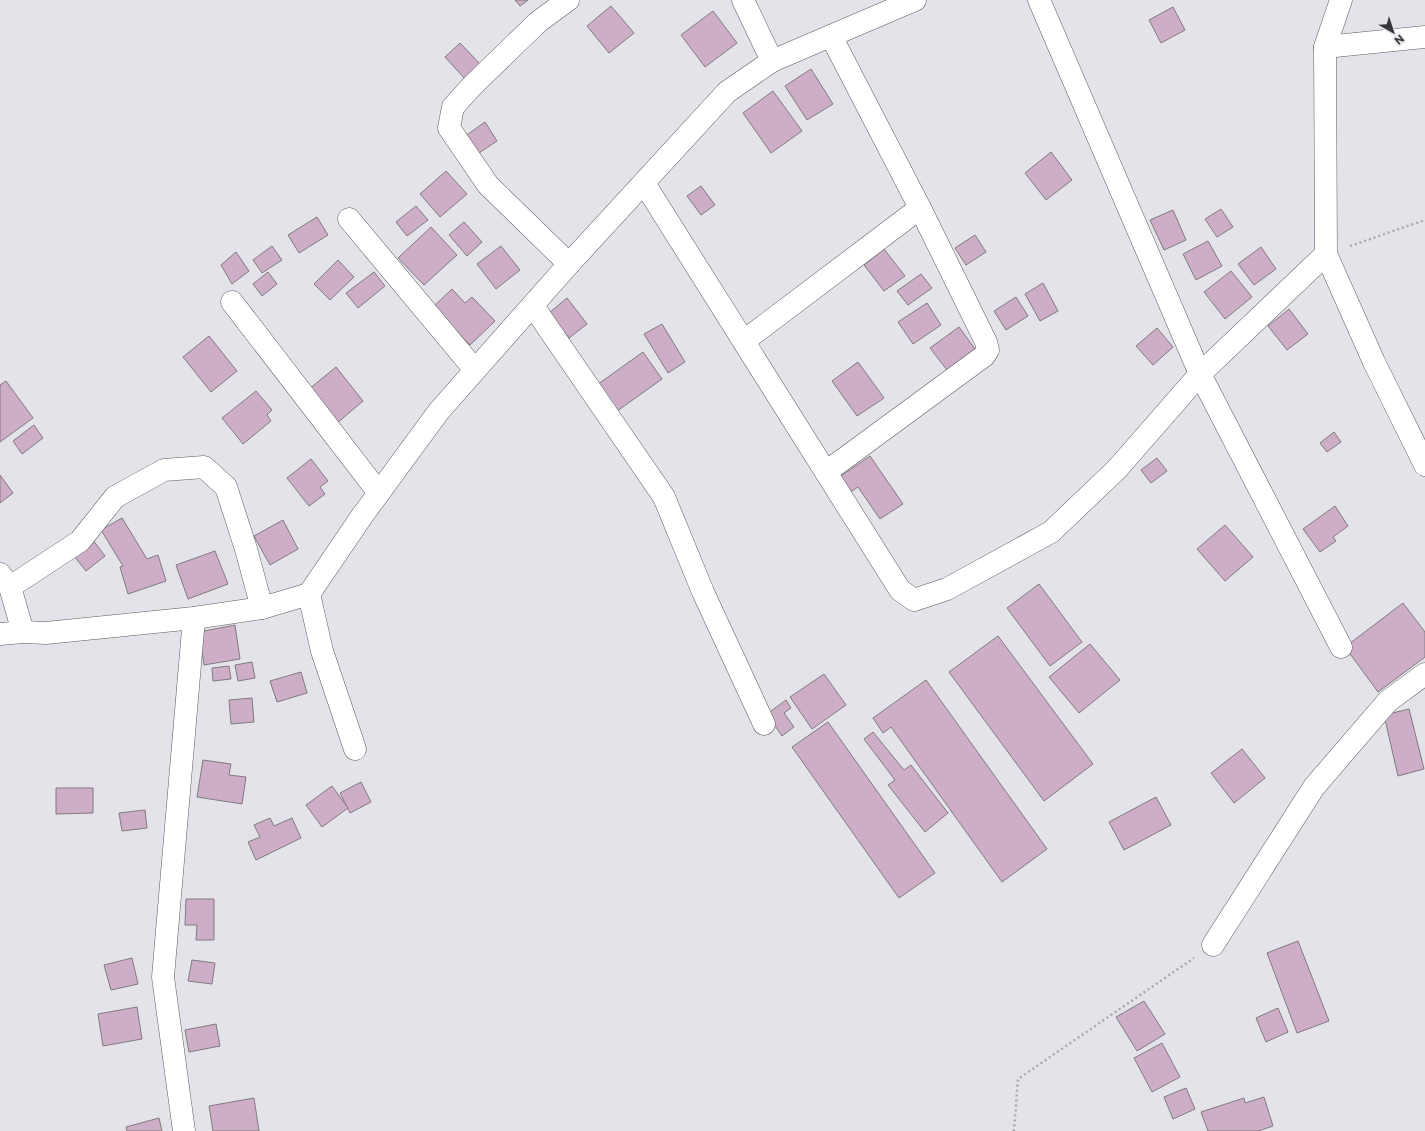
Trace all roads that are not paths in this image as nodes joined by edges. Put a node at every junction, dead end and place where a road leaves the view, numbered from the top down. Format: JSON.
{"nodes":[{"id":1,"x":568,"y":0,"type":"edge"},
{"id":2,"x":743,"y":0,"type":"edge"},
{"id":3,"x":915,"y":0,"type":"edge"},
{"id":4,"x":1039,"y":0,"type":"edge"},
{"id":5,"x":1341,"y":0,"type":"edge"},
{"id":6,"x":832,"y":36,"type":"junction"},
{"id":7,"x":1425,"y":37,"type":"edge"},
{"id":8,"x":1325,"y":47,"type":"junction"},
{"id":9,"x":772,"y":61,"type":"junction"},
{"id":10,"x":644,"y":183,"type":"junction"},
{"id":11,"x":920,"y":208,"type":"junction"},
{"id":12,"x":349,"y":220,"type":"dead end"},
{"id":13,"x":1326,"y":254,"type":"junction"},
{"id":14,"x":569,"y":264,"type":"junction"},
{"id":15,"x":232,"y":302,"type":"dead end"},
{"id":16,"x":533,"y":306,"type":"junction"},
{"id":17,"x":744,"y":341,"type":"junction"},
{"id":18,"x":475,"y":370,"type":"junction"},
{"id":19,"x":1200,"y":374,"type":"junction"},
{"id":20,"x":1425,"y":464,"type":"edge"},
{"id":21,"x":826,"y":472,"type":"junction"},
{"id":22,"x":379,"y":494,"type":"junction"},
{"id":23,"x":5,"y":580,"type":"edge"},
{"id":24,"x":310,"y":594,"type":"junction"},
{"id":25,"x":262,"y":608,"type":"junction"},
{"id":26,"x":194,"y":618,"type":"junction"},
{"id":27,"x":23,"y":632,"type":"junction"},
{"id":28,"x":0,"y":634,"type":"edge"},
{"id":29,"x":1341,"y":647,"type":"dead end"},
{"id":30,"x":1425,"y":674,"type":"edge"},
{"id":31,"x":764,"y":724,"type":"dead end"},
{"id":32,"x":355,"y":749,"type":"dead end"},
{"id":33,"x":1212,"y":945,"type":"road end"},
{"id":34,"x":184,"y":1131,"type":"edge"}],
"edges":[{"from":1,"to":14,"type":"street"},
{"from":2,"to":9,"type":"street"},
{"from":3,"to":6,"type":"street"},
{"from":4,"to":19,"type":"street"},
{"from":5,"to":8,"type":"street"},
{"from":6,"to":9,"type":"street"},
{"from":6,"to":11,"type":"street"},
{"from":7,"to":8,"type":"street"},
{"from":8,"to":13,"type":"street"},
{"from":9,"to":10,"type":"street"},
{"from":10,"to":14,"type":"street"},
{"from":10,"to":17,"type":"street"},
{"from":11,"to":17,"type":"street"},
{"from":11,"to":21,"type":"street"},
{"from":12,"to":18,"type":"street"},
{"from":13,"to":19,"type":"street"},
{"from":13,"to":20,"type":"street"},
{"from":14,"to":16,"type":"street"},
{"from":15,"to":22,"type":"street"},
{"from":16,"to":18,"type":"street"},
{"from":16,"to":31,"type":"street"},
{"from":17,"to":21,"type":"street"},
{"from":18,"to":22,"type":"street"},
{"from":19,"to":21,"type":"street"},
{"from":19,"to":29,"type":"street"},
{"from":22,"to":24,"type":"street"},
{"from":23,"to":25,"type":"street"},
{"from":23,"to":27,"type":"street"},
{"from":24,"to":25,"type":"street"},
{"from":24,"to":32,"type":"street"},
{"from":25,"to":26,"type":"street"},
{"from":26,"to":27,"type":"street"},
{"from":26,"to":34,"type":"street"},
{"from":27,"to":28,"type":"street"},
{"from":30,"to":33,"type":"street"}]}
